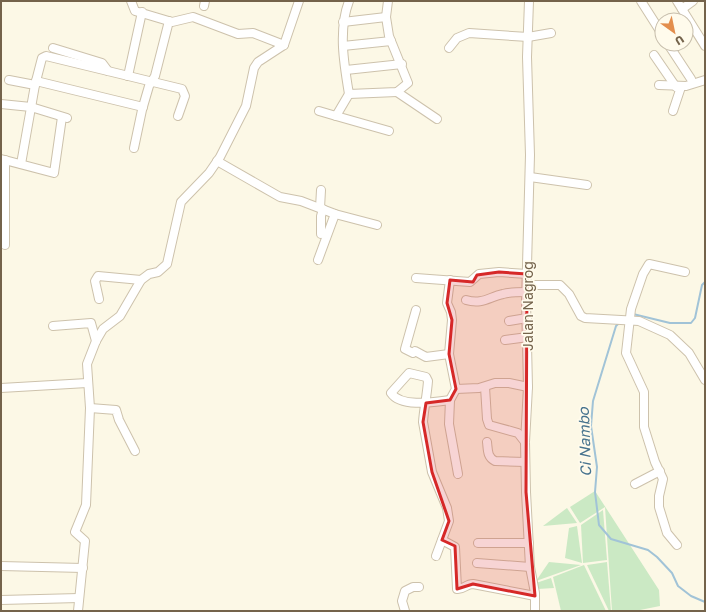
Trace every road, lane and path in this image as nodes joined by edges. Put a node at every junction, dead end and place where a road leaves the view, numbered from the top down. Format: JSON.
{"nodes":[{"id":1,"x":132,"y":1,"type":"edge"},
{"id":2,"x":299,"y":1,"type":"edge"},
{"id":3,"x":349,"y":1,"type":"edge"},
{"id":4,"x":388,"y":1,"type":"edge"},
{"id":5,"x":528,"y":1,"type":"edge"},
{"id":6,"x":641,"y":1,"type":"edge"},
{"id":7,"x":677,"y":1,"type":"edge"},
{"id":8,"x":693,"y":1,"type":"edge"},
{"id":9,"x":682,"y":8,"type":"junction"},
{"id":10,"x":142,"y":12,"type":"junction"},
{"id":11,"x":386,"y":17,"type":"junction"},
{"id":12,"x":169,"y":21,"type":"junction"},
{"id":13,"x":654,"y":21,"type":"edge"},
{"id":14,"x":343,"y":22,"type":"junction"},
{"id":15,"x":551,"y":34,"type":"dead end"},
{"id":16,"x":528,"y":37,"type":"junction"},
{"id":17,"x":391,"y":41,"type":"junction"},
{"id":18,"x":284,"y":45,"type":"junction"},
{"id":19,"x":343,"y":46,"type":"junction"},
{"id":20,"x":705,"y":46,"type":"edge"},
{"id":21,"x":53,"y":48,"type":"dead end"},
{"id":22,"x":449,"y":48,"type":"dead end"},
{"id":23,"x":673,"y":52,"type":"edge"},
{"id":24,"x":654,"y":55,"type":"dead end"},
{"id":25,"x":402,"y":64,"type":"junction"},
{"id":26,"x":346,"y":70,"type":"junction"},
{"id":27,"x":108,"y":71,"type":"junction"},
{"id":28,"x":128,"y":76,"type":"junction"},
{"id":29,"x":691,"y":79,"type":"dead end"},
{"id":30,"x":9,"y":80,"type":"dead end"},
{"id":31,"x":705,"y":80,"type":"edge"},
{"id":32,"x":151,"y":82,"type":"junction"},
{"id":33,"x":35,"y":83,"type":"junction"},
{"id":34,"x":659,"y":85,"type":"dead end"},
{"id":35,"x":679,"y":87,"type":"junction"},
{"id":36,"x":397,"y":92,"type":"junction"},
{"id":37,"x":349,"y":94,"type":"junction"},
{"id":38,"x":1,"y":104,"type":"edge"},
{"id":39,"x":31,"y":107,"type":"junction"},
{"id":40,"x":143,"y":107,"type":"junction"},
{"id":41,"x":319,"y":111,"type":"dead end"},
{"id":42,"x":673,"y":111,"type":"dead end"},
{"id":43,"x":178,"y":116,"type":"dead end"},
{"id":44,"x":336,"y":116,"type":"junction"},
{"id":45,"x":437,"y":119,"type":"dead end"},
{"id":46,"x":389,"y":131,"type":"dead end"},
{"id":47,"x":134,"y":148,"type":"dead end"},
{"id":48,"x":3,"y":160,"type":"edge"},
{"id":49,"x":217,"y":161,"type":"junction"},
{"id":50,"x":21,"y":164,"type":"junction"},
{"id":51,"x":530,"y":177,"type":"junction"},
{"id":52,"x":587,"y":185,"type":"dead end"},
{"id":53,"x":321,"y":190,"type":"dead end"},
{"id":54,"x":322,"y":209,"type":"junction"},
{"id":55,"x":335,"y":214,"type":"junction"},
{"id":56,"x":377,"y":225,"type":"dead end"},
{"id":57,"x":321,"y":234,"type":"dead end"},
{"id":58,"x":5,"y":245,"type":"dead end"},
{"id":59,"x":318,"y":260,"type":"dead end"},
{"id":60,"x":685,"y":272,"type":"dead end"},
{"id":61,"x":527,"y":274,"type":"junction"},
{"id":62,"x":416,"y":278,"type":"dead end"},
{"id":63,"x":141,"y":280,"type":"junction"},
{"id":64,"x":450,"y":280,"type":"junction"},
{"id":65,"x":526,"y":288,"type":"junction"},
{"id":66,"x":99,"y":299,"type":"dead end"},
{"id":67,"x":466,"y":300,"type":"dead end"},
{"id":68,"x":416,"y":310,"type":"dead end"},
{"id":69,"x":627,"y":317,"type":"junction"},
{"id":70,"x":527,"y":318,"type":"junction"},
{"id":71,"x":508,"y":321,"type":"dead end"},
{"id":72,"x":53,"y":326,"type":"dead end"},
{"id":73,"x":528,"y":338,"type":"junction"},
{"id":74,"x":505,"y":340,"type":"dead end"},
{"id":75,"x":96,"y":341,"type":"junction"},
{"id":76,"x":449,"y":354,"type":"junction"},
{"id":77,"x":705,"y":380,"type":"edge"},
{"id":78,"x":87,"y":383,"type":"junction"},
{"id":79,"x":484,"y":387,"type":"junction"},
{"id":80,"x":528,"y":387,"type":"junction"},
{"id":81,"x":1,"y":388,"type":"edge"},
{"id":82,"x":456,"y":389,"type":"junction"},
{"id":83,"x":450,"y":400,"type":"junction"},
{"id":84,"x":426,"y":403,"type":"junction"},
{"id":85,"x":90,"y":408,"type":"junction"},
{"id":86,"x":487,"y":442,"type":"dead end"},
{"id":87,"x":525,"y":442,"type":"junction"},
{"id":88,"x":135,"y":451,"type":"dead end"},
{"id":89,"x":525,"y":462,"type":"junction"},
{"id":90,"x":660,"y":471,"type":"junction"},
{"id":91,"x":458,"y":474,"type":"dead end"},
{"id":92,"x":635,"y":484,"type":"dead end"},
{"id":93,"x":442,"y":540,"type":"junction"},
{"id":94,"x":529,"y":542,"type":"junction"},
{"id":95,"x":478,"y":543,"type":"dead end"},
{"id":96,"x":677,"y":545,"type":"dead end"},
{"id":97,"x":436,"y":556,"type":"dead end"},
{"id":98,"x":477,"y":563,"type":"dead end"},
{"id":99,"x":1,"y":566,"type":"edge"},
{"id":100,"x":530,"y":566,"type":"junction"},
{"id":101,"x":83,"y":568,"type":"junction"},
{"id":102,"x":420,"y":587,"type":"dead end"},
{"id":103,"x":535,"y":596,"type":"junction"},
{"id":104,"x":79,"y":598,"type":"junction"},
{"id":105,"x":1,"y":600,"type":"edge"},
{"id":106,"x":78,"y":611,"type":"edge"},
{"id":107,"x":405,"y":611,"type":"edge"},
{"id":108,"x":535,"y":611,"type":"edge"}],
"edges":[{"from":1,"to":10,"type":"street"},
{"from":2,"to":18,"type":"street"},
{"from":3,"to":14,"type":"street"},
{"from":4,"to":11,"type":"street"},
{"from":5,"to":16,"type":"street","name":"Jalan Nagrog"},
{"from":6,"to":13,"type":"street"},
{"from":7,"to":9,"type":"street"},
{"from":8,"to":9,"type":"street"},
{"from":9,"to":20,"type":"street"},
{"from":10,"to":12,"type":"street"},
{"from":10,"to":28,"type":"street"},
{"from":11,"to":14,"type":"street"},
{"from":11,"to":17,"type":"street"},
{"from":12,"to":18,"type":"street"},
{"from":12,"to":32,"type":"street"},
{"from":14,"to":19,"type":"street"},
{"from":15,"to":16,"type":"street"},
{"from":16,"to":22,"type":"street"},
{"from":16,"to":51,"type":"street","name":"Jalan Nagrog"},
{"from":17,"to":19,"type":"street"},
{"from":17,"to":25,"type":"street"},
{"from":18,"to":49,"type":"street"},
{"from":19,"to":26,"type":"street"},
{"from":21,"to":27,"type":"street"},
{"from":23,"to":29,"type":"street"},
{"from":24,"to":35,"type":"street"},
{"from":25,"to":26,"type":"street"},
{"from":25,"to":36,"type":"street"},
{"from":26,"to":37,"type":"street"},
{"from":27,"to":28,"type":"street"},
{"from":27,"to":33,"type":"street"},
{"from":28,"to":32,"type":"street"},
{"from":30,"to":33,"type":"street"},
{"from":31,"to":35,"type":"street"},
{"from":32,"to":40,"type":"street"},
{"from":32,"to":43,"type":"street"},
{"from":33,"to":39,"type":"street"},
{"from":33,"to":40,"type":"street"},
{"from":34,"to":35,"type":"street"},
{"from":35,"to":42,"type":"street"},
{"from":36,"to":37,"type":"street"},
{"from":36,"to":45,"type":"street"},
{"from":37,"to":44,"type":"street"},
{"from":38,"to":39,"type":"street"},
{"from":39,"to":50,"type":"street"},
{"from":39,"to":50,"type":"street"},
{"from":40,"to":47,"type":"street"},
{"from":41,"to":44,"type":"street"},
{"from":44,"to":46,"type":"street"},
{"from":48,"to":50,"type":"street"},
{"from":48,"to":58,"type":"street"},
{"from":49,"to":54,"type":"street"},
{"from":49,"to":63,"type":"street"},
{"from":51,"to":52,"type":"street"},
{"from":51,"to":61,"type":"street","name":"Jalan Nagrog"},
{"from":53,"to":54,"type":"street"},
{"from":54,"to":55,"type":"street"},
{"from":54,"to":57,"type":"street"},
{"from":55,"to":56,"type":"street"},
{"from":55,"to":59,"type":"street"},
{"from":60,"to":69,"type":"street"},
{"from":61,"to":64,"type":"street"},
{"from":61,"to":65,"type":"street","name":"Jalan Nagrog"},
{"from":62,"to":64,"type":"street"},
{"from":63,"to":66,"type":"street"},
{"from":63,"to":75,"type":"street"},
{"from":64,"to":76,"type":"street"},
{"from":65,"to":67,"type":"street"},
{"from":65,"to":69,"type":"street"},
{"from":65,"to":70,"type":"street","name":"Jalan Nagrog"},
{"from":68,"to":76,"type":"street"},
{"from":69,"to":77,"type":"street"},
{"from":69,"to":90,"type":"street"},
{"from":70,"to":71,"type":"street"},
{"from":70,"to":73,"type":"street","name":"Jalan Nagrog"},
{"from":72,"to":75,"type":"street"},
{"from":73,"to":74,"type":"street"},
{"from":73,"to":80,"type":"street","name":"Jalan Nagrog"},
{"from":75,"to":78,"type":"street"},
{"from":76,"to":82,"type":"street"},
{"from":78,"to":81,"type":"street"},
{"from":78,"to":85,"type":"street"},
{"from":79,"to":80,"type":"street"},
{"from":79,"to":82,"type":"street"},
{"from":79,"to":87,"type":"street"},
{"from":80,"to":87,"type":"street","name":"Jalan Nagrog"},
{"from":82,"to":83,"type":"street"},
{"from":83,"to":84,"type":"street"},
{"from":83,"to":91,"type":"street"},
{"from":84,"to":84,"type":"street"},
{"from":84,"to":93,"type":"street"},
{"from":85,"to":88,"type":"street"},
{"from":85,"to":101,"type":"street"},
{"from":86,"to":89,"type":"street"},
{"from":87,"to":89,"type":"street","name":"Jalan Nagrog"},
{"from":89,"to":94,"type":"street","name":"Jalan Nagrog"},
{"from":90,"to":92,"type":"street"},
{"from":90,"to":96,"type":"street"},
{"from":93,"to":97,"type":"street"},
{"from":93,"to":103,"type":"street"},
{"from":94,"to":95,"type":"street"},
{"from":94,"to":100,"type":"street","name":"Jalan Nagrog"},
{"from":98,"to":100,"type":"street"},
{"from":99,"to":101,"type":"street"},
{"from":100,"to":103,"type":"street","name":"Jalan Nagrog"},
{"from":101,"to":104,"type":"street"},
{"from":102,"to":107,"type":"street"},
{"from":103,"to":108,"type":"street","name":"Jalan Nagrog"},
{"from":104,"to":105,"type":"street"},
{"from":104,"to":106,"type":"street"}]}
